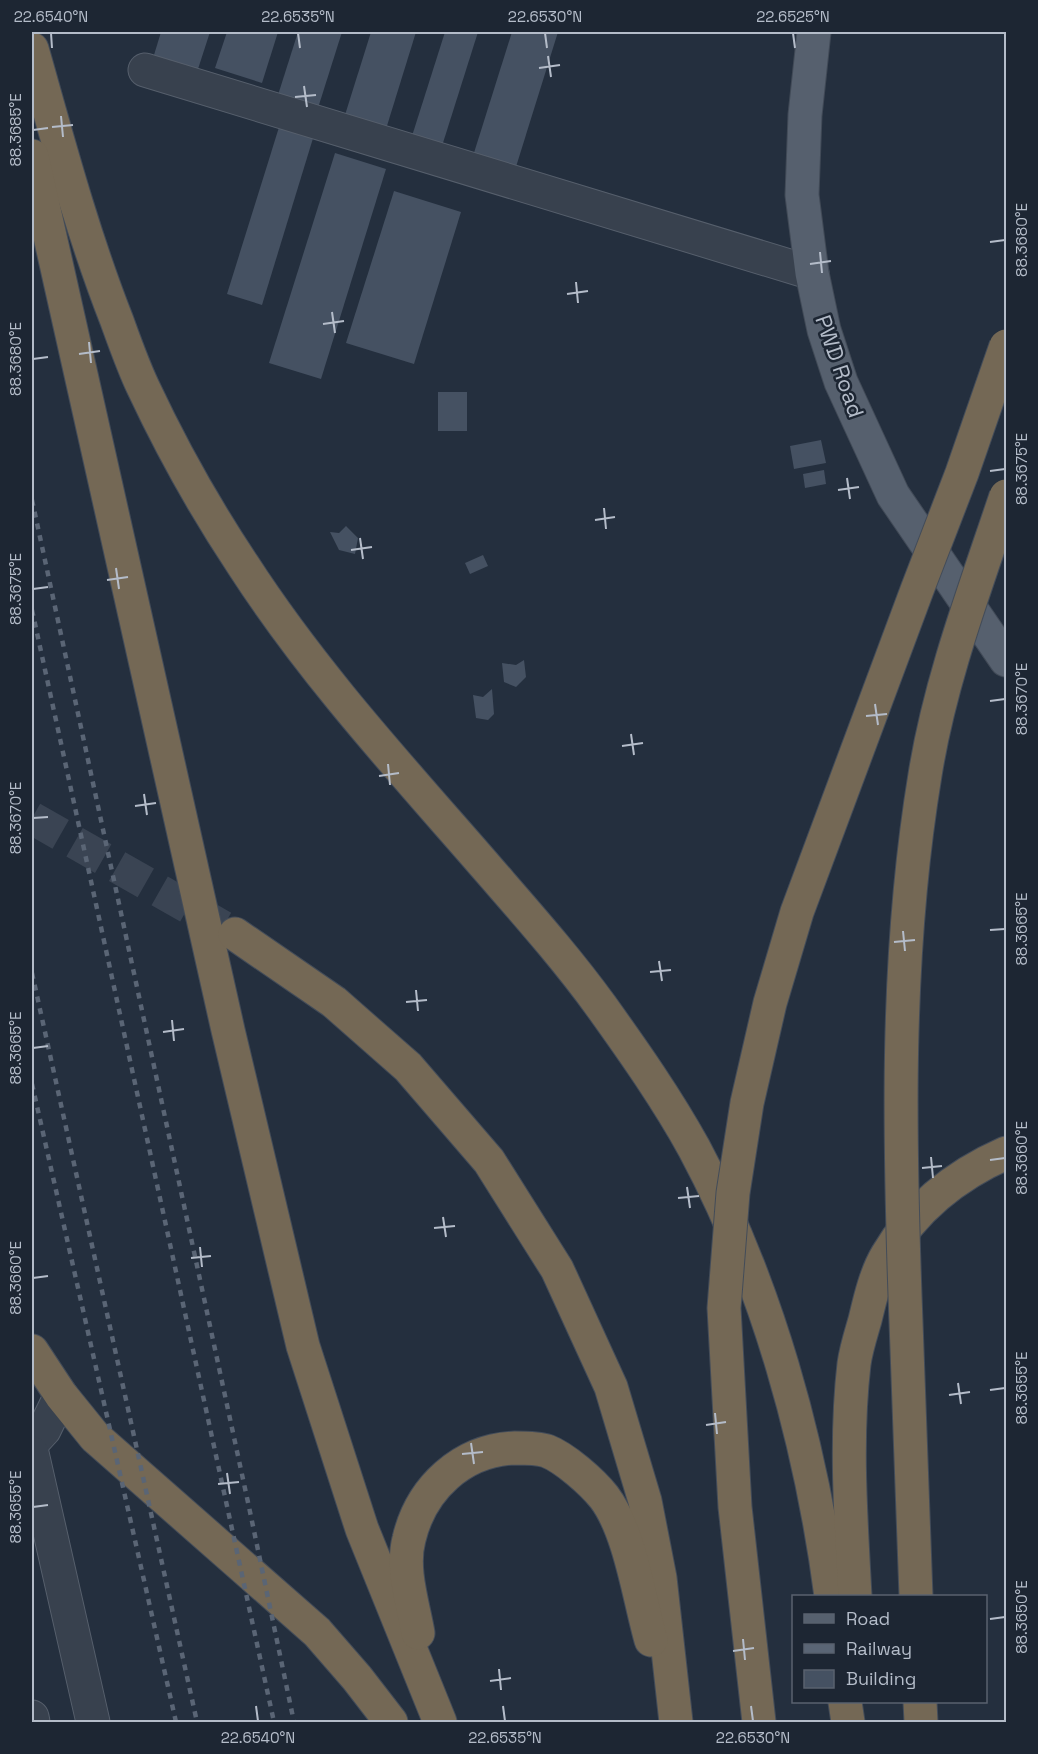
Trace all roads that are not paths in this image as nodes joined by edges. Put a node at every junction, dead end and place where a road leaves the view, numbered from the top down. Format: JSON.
{"nodes":[{"id":1,"x":814,"y":32,"type":"edge"},
{"id":2,"x":32,"y":49,"type":"edge"},
{"id":3,"x":145,"y":70,"type":"dead end"},
{"id":4,"x":32,"y":156,"type":"edge"},
{"id":5,"x":812,"y":273,"type":"junction"},
{"id":6,"x":1006,"y":346,"type":"edge"},
{"id":7,"x":1006,"y":495,"type":"edge"},
{"id":8,"x":1006,"y":660,"type":"edge"},
{"id":9,"x":235,"y":934,"type":"tunnel mouth"},
{"id":10,"x":1006,"y":1154,"type":"edge"},
{"id":11,"x":32,"y":1351,"type":"edge"},
{"id":12,"x":61,"y":1395,"type":"junction"},
{"id":13,"x":32,"y":1443,"type":"edge"},
{"id":14,"x":32,"y":1453,"type":"edge"},
{"id":15,"x":831,"y":1595,"type":"edge"},
{"id":16,"x":855,"y":1595,"type":"edge"},
{"id":17,"x":916,"y":1595,"type":"edge"},
{"id":18,"x":845,"y":1703,"type":"edge"},
{"id":19,"x":859,"y":1703,"type":"edge"},
{"id":20,"x":920,"y":1703,"type":"edge"},
{"id":21,"x":32,"y":1716,"type":"edge"},
{"id":22,"x":33,"y":1722,"type":"edge"},
{"id":23,"x":93,"y":1722,"type":"edge"},
{"id":24,"x":390,"y":1722,"type":"edge"},
{"id":25,"x":440,"y":1722,"type":"edge"},
{"id":26,"x":674,"y":1722,"type":"edge"},
{"id":27,"x":759,"y":1722,"type":"edge"},
{"id":28,"x":848,"y":1722,"type":"edge"},
{"id":29,"x":859,"y":1722,"type":"edge"},
{"id":30,"x":921,"y":1722,"type":"edge"}],
"edges":[{"from":1,"to":5,"type":"main road","name":"PWD Road"},
{"from":2,"to":15,"type":"highway"},
{"from":3,"to":5,"type":"street"},
{"from":4,"to":25,"type":"highway"},
{"from":5,"to":8,"type":"main road","name":"PWD Road"},
{"from":6,"to":27,"type":"highway","bridge":true},
{"from":7,"to":17,"type":"highway","bridge":true},
{"from":9,"to":26,"type":"highway"},
{"from":10,"to":16,"type":"highway"},
{"from":11,"to":12,"type":"highway"},
{"from":12,"to":13,"type":"street"},
{"from":12,"to":24,"type":"highway"},
{"from":14,"to":23,"type":"street"},
{"from":18,"to":28,"type":"highway"},
{"from":19,"to":29,"type":"highway"},
{"from":20,"to":30,"type":"highway"},
{"from":21,"to":22,"type":"street"},
{"from":25,"to":26,"type":"highway"}]}
